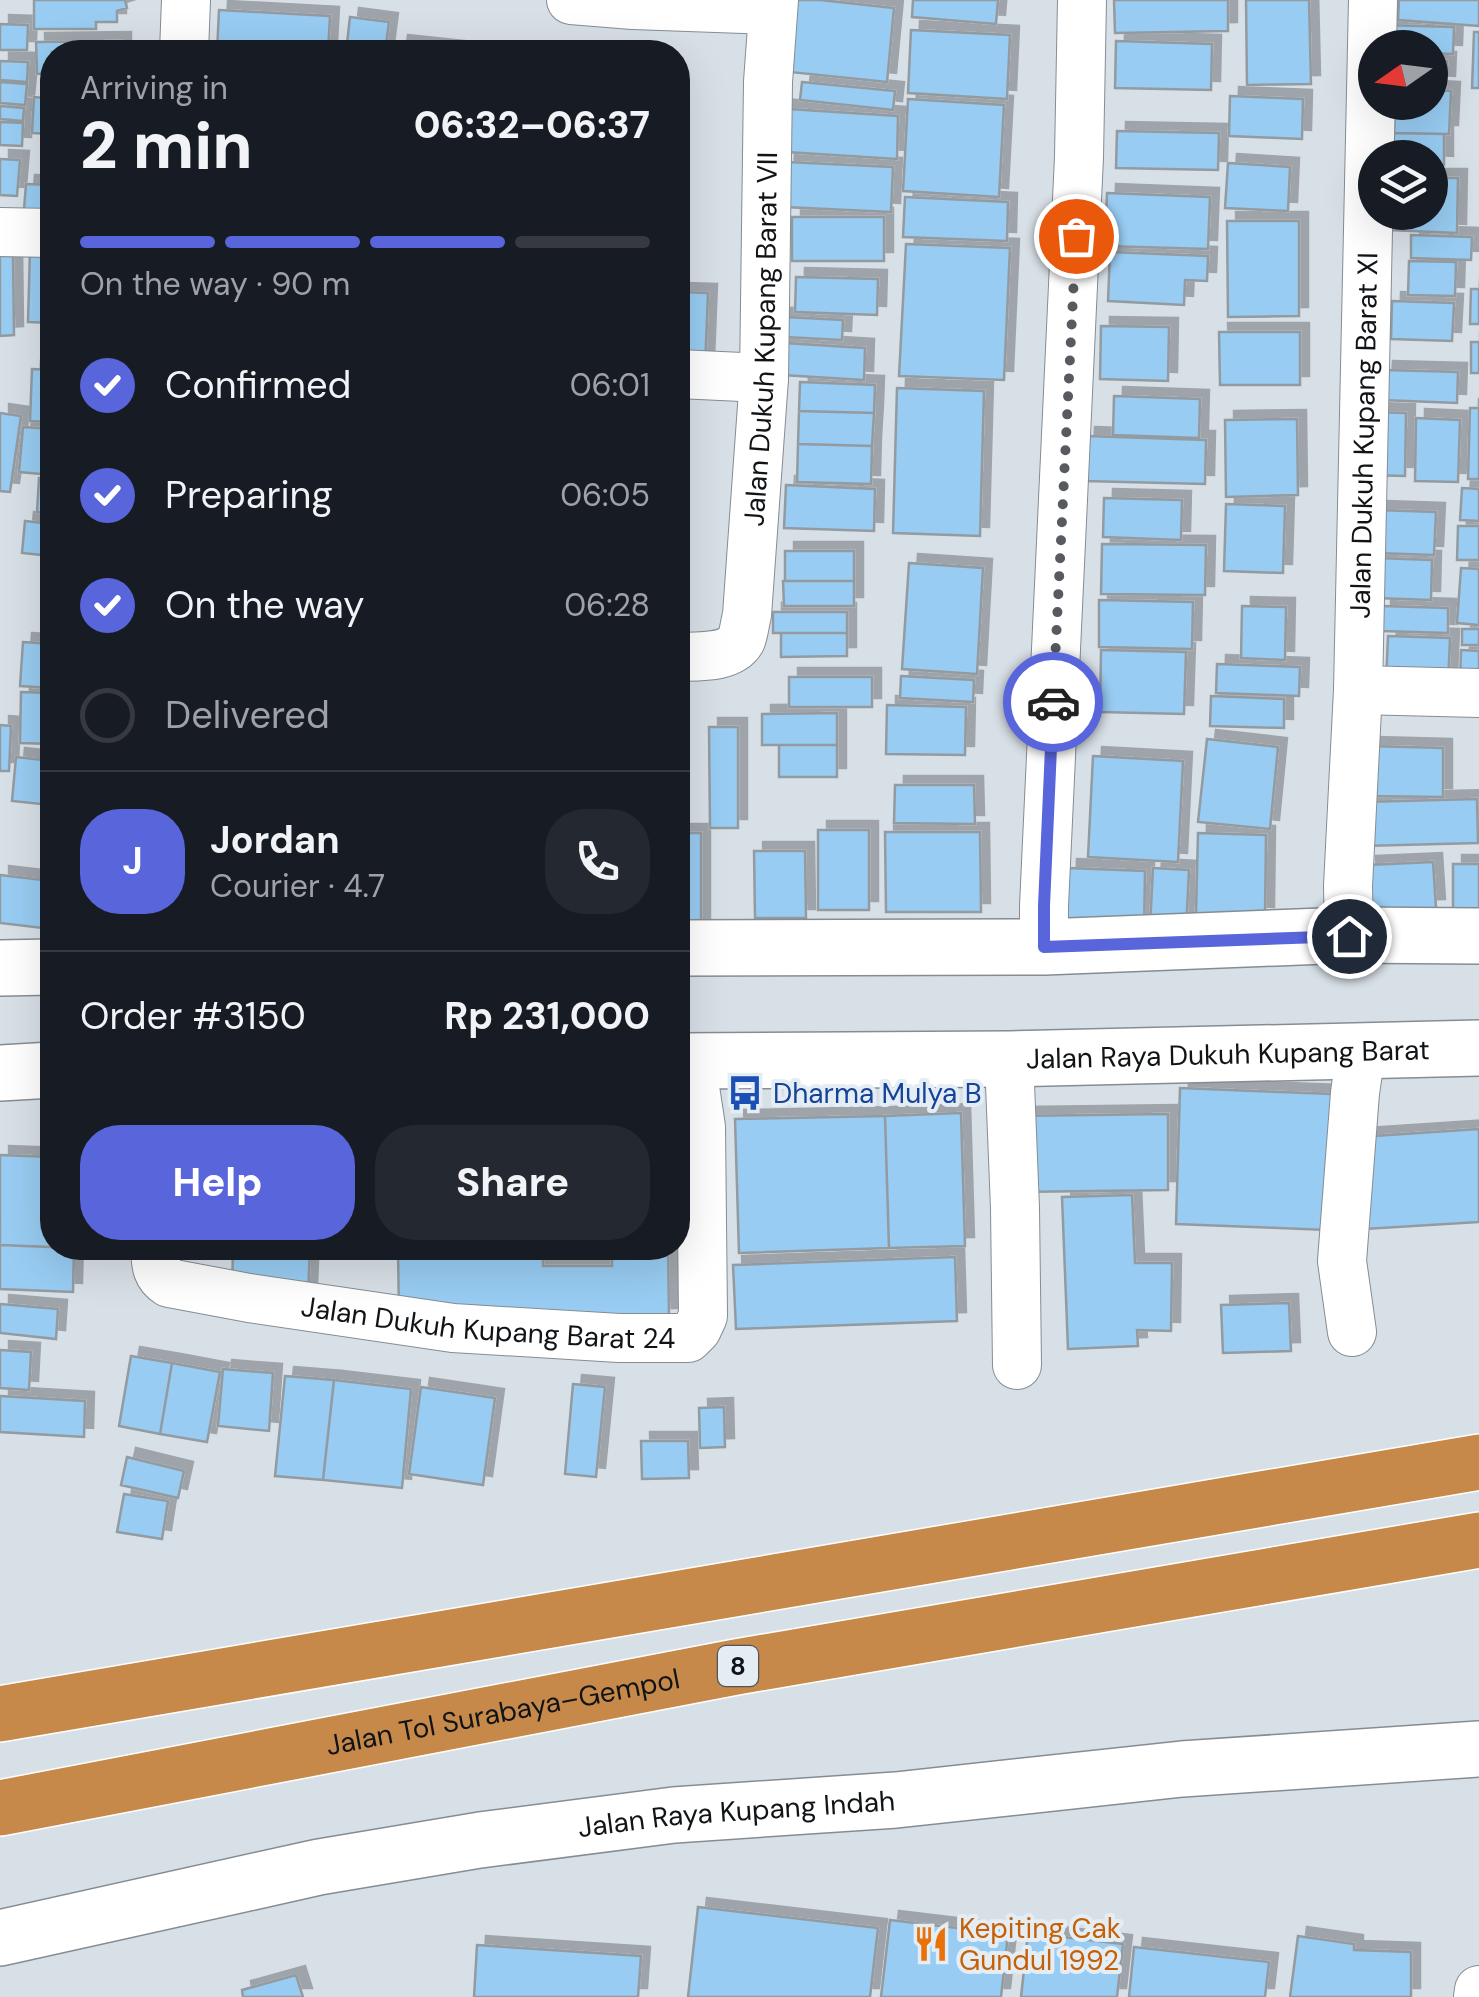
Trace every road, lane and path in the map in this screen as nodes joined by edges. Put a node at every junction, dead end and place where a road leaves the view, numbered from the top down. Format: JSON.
{"nodes":[{"id":1,"x":186,"y":0,"type":"edge"},
{"id":2,"x":571,"y":0,"type":"edge"},
{"id":3,"x":1082,"y":0,"type":"edge"},
{"id":4,"x":1373,"y":0,"type":"edge"},
{"id":5,"x":773,"y":5,"type":"edge"},
{"id":6,"x":184,"y":40,"type":"edge"},
{"id":7,"x":0,"y":232,"type":"edge"},
{"id":8,"x":40,"y":233,"type":"edge"},
{"id":9,"x":690,"y":375,"type":"edge"},
{"id":10,"x":764,"y":378,"type":"junction"},
{"id":11,"x":693,"y":656,"type":"edge"},
{"id":12,"x":1358,"y":690,"type":"junction"},
{"id":13,"x":1479,"y":693,"type":"edge"},
{"id":14,"x":1349,"y":936,"type":"junction"},
{"id":15,"x":1479,"y":936,"type":"edge"},
{"id":16,"x":1044,"y":947,"type":"junction"},
{"id":17,"x":690,"y":948,"type":"edge"},
{"id":18,"x":40,"y":966,"type":"edge"},
{"id":19,"x":0,"y":968,"type":"edge"},
{"id":20,"x":1479,"y":1048,"type":"edge"},
{"id":21,"x":1361,"y":1051,"type":"junction"},
{"id":22,"x":1009,"y":1058,"type":"junction"},
{"id":23,"x":690,"y":1061,"type":"edge"},
{"id":24,"x":40,"y":1071,"type":"edge"},
{"id":25,"x":0,"y":1073,"type":"edge"},
{"id":26,"x":690,"y":1083,"type":"edge"},
{"id":27,"x":155,"y":1260,"type":"edge"},
{"id":28,"x":1352,"y":1332,"type":"dead end"},
{"id":29,"x":1017,"y":1365,"type":"dead end"},
{"id":30,"x":1479,"y":1462,"type":"edge"},
{"id":31,"x":1479,"y":1540,"type":"edge"},
{"id":32,"x":0,"y":1714,"type":"edge"},
{"id":33,"x":1479,"y":1748,"type":"edge"},
{"id":34,"x":0,"y":1808,"type":"edge"},
{"id":35,"x":0,"y":1938,"type":"edge"}],
"edges":[{"from":1,"to":6,"type":"street"},
{"from":2,"to":5,"type":"street"},
{"from":3,"to":16,"type":"street"},
{"from":4,"to":12,"type":"street","name":"Jalan Dukuh Kupang Barat XI"},
{"from":5,"to":10,"type":"street","name":"Jalan Dukuh Kupang Barat VII"},
{"from":7,"to":8,"type":"street"},
{"from":9,"to":10,"type":"street"},
{"from":10,"to":11,"type":"street","name":"Jalan Dukuh Kupang Barat VII"},
{"from":12,"to":13,"type":"street"},
{"from":12,"to":14,"type":"street","name":"Jalan Dukuh Kupang Barat XI"},
{"from":14,"to":15,"type":"street"},
{"from":14,"to":16,"type":"street"},
{"from":16,"to":17,"type":"street"},
{"from":18,"to":19,"type":"street"},
{"from":20,"to":21,"type":"street","name":"Jalan Raya Dukuh Kupang Barat"},
{"from":21,"to":22,"type":"street","name":"Jalan Raya Dukuh Kupang Barat"},
{"from":21,"to":28,"type":"street"},
{"from":22,"to":23,"type":"street","name":"Jalan Raya Dukuh Kupang Barat"},
{"from":22,"to":29,"type":"street"},
{"from":24,"to":25,"type":"street"},
{"from":26,"to":27,"type":"street","name":"Jalan Dukuh Kupang Barat 24"},
{"from":30,"to":32,"type":"highway"},
{"from":31,"to":34,"type":"highway","name":"Jalan Tol Surabaya–Gempol","number":"8"},
{"from":33,"to":35,"type":"street","name":"Jalan Raya Kupang Indah"}]}
